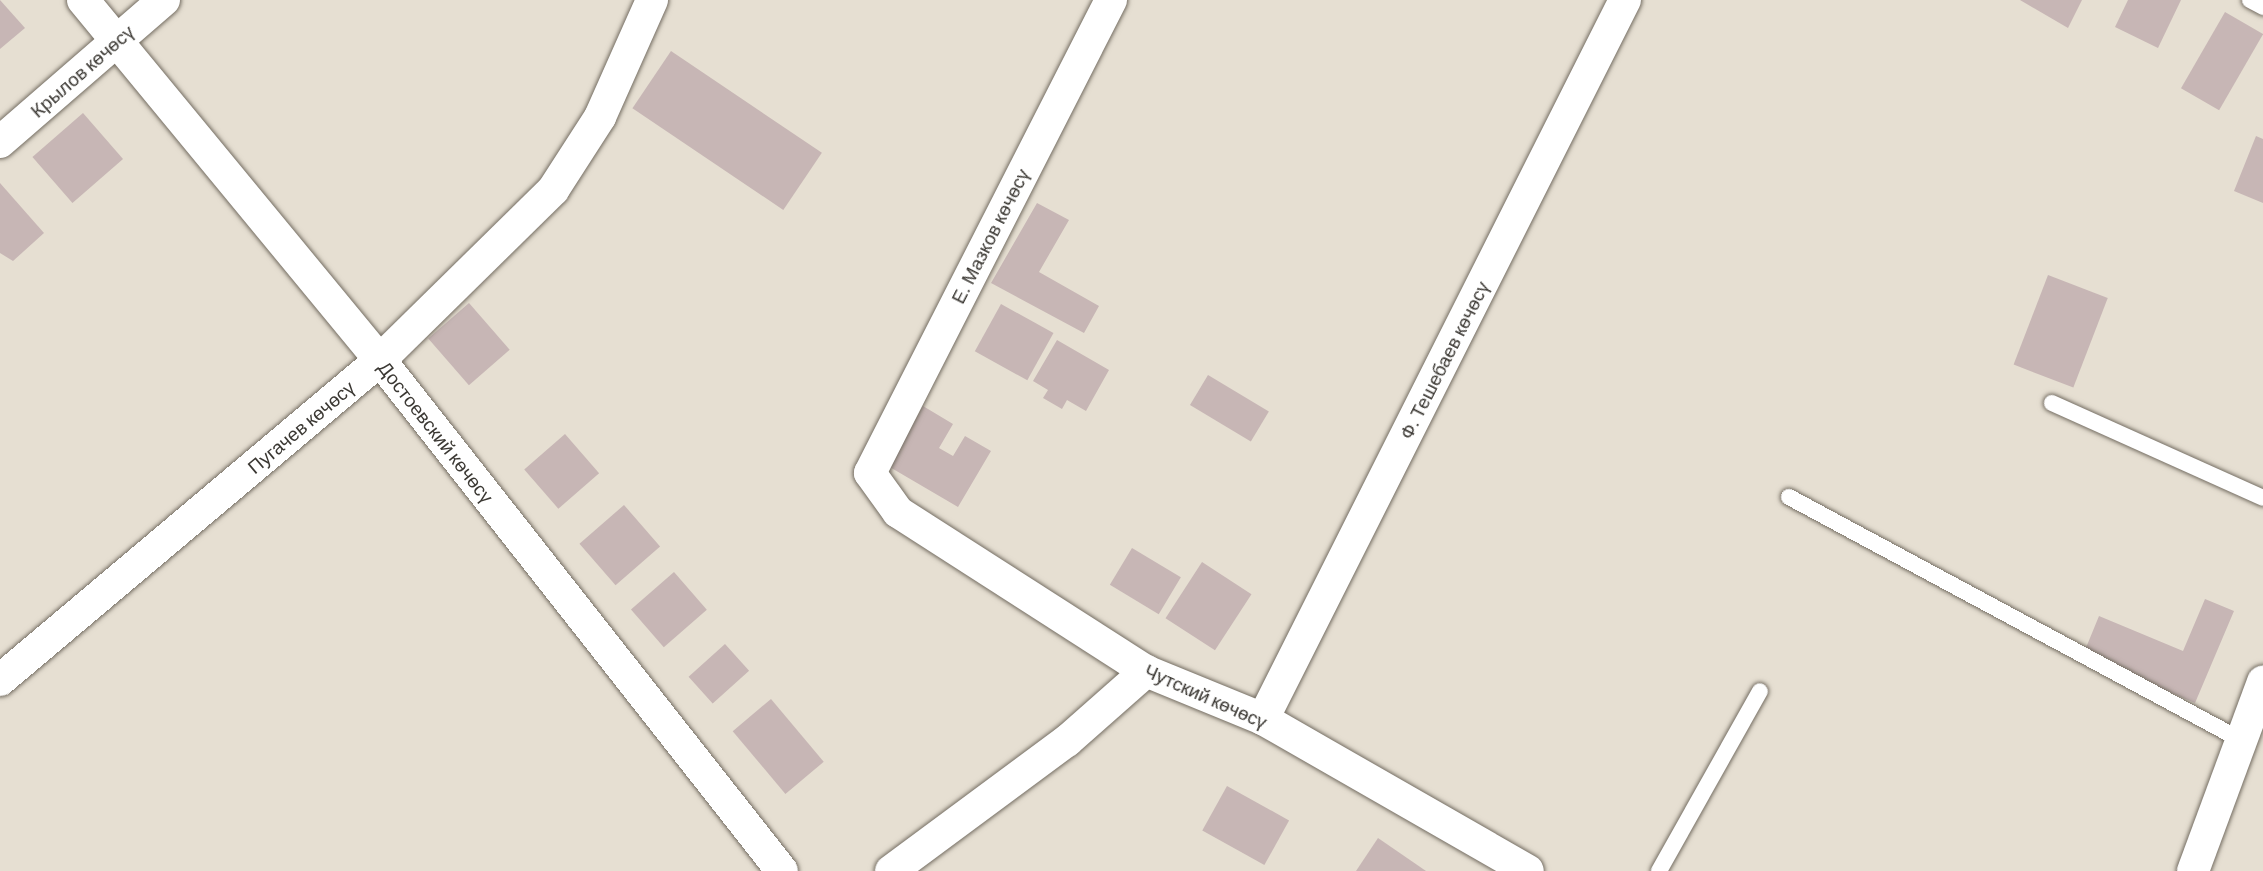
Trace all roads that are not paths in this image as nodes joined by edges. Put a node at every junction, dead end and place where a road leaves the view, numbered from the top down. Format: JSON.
{"nodes":[{"id":1,"x":83,"y":0,"type":"edge"},
{"id":2,"x":164,"y":0,"type":"edge"},
{"id":3,"x":652,"y":0,"type":"edge"},
{"id":4,"x":1111,"y":0,"type":"edge"},
{"id":5,"x":1625,"y":0,"type":"edge"},
{"id":6,"x":2250,"y":0,"type":"edge"},
{"id":7,"x":2263,"y":7,"type":"edge"},
{"id":8,"x":116,"y":42,"type":"junction"},
{"id":9,"x":0,"y":142,"type":"edge"},
{"id":10,"x":380,"y":360,"type":"junction"},
{"id":11,"x":2052,"y":403,"type":"dead end"},
{"id":12,"x":870,"y":473,"type":"joint"},
{"id":13,"x":1789,"y":497,"type":"dead end"},
{"id":14,"x":2263,"y":498,"type":"edge"},
{"id":15,"x":1146,"y":671,"type":"junction"},
{"id":16,"x":0,"y":680,"type":"edge"},
{"id":17,"x":2263,"y":682,"type":"edge"},
{"id":18,"x":1760,"y":691,"type":"dead end"},
{"id":19,"x":1263,"y":719,"type":"junction"},
{"id":20,"x":2241,"y":740,"type":"junction"},
{"id":21,"x":782,"y":871,"type":"edge"},
{"id":22,"x":891,"y":871,"type":"edge"},
{"id":23,"x":1528,"y":871,"type":"edge"},
{"id":24,"x":1659,"y":871,"type":"edge"},
{"id":25,"x":2193,"y":871,"type":"edge"}],
"edges":[{"from":1,"to":8,"type":"street","name":"Достоевский көчөсү"},
{"from":2,"to":8,"type":"street","name":"Крылов көчөсү"},
{"from":3,"to":10,"type":"street","name":"Пугачев көчөсү"},
{"from":4,"to":12,"type":"street","name":"Е. Мазков көчөсү"},
{"from":5,"to":19,"type":"street","name":"Ф. Тешебаев көчөсү"},
{"from":6,"to":7,"type":"lane"},
{"from":8,"to":9,"type":"street","name":"Крылов көчөсү"},
{"from":8,"to":10,"type":"street","name":"Достоевский көчөсү"},
{"from":10,"to":16,"type":"street","name":"Пугачев көчөсү"},
{"from":10,"to":21,"type":"street","name":"Достоевский көчөсү"},
{"from":11,"to":14,"type":"lane"},
{"from":12,"to":15,"type":"street","name":"Чутский көчөсү"},
{"from":13,"to":20,"type":"lane"},
{"from":15,"to":19,"type":"street","name":"Чутский көчөсү"},
{"from":15,"to":22,"type":"street"},
{"from":17,"to":20,"type":"street"},
{"from":18,"to":24,"type":"lane"},
{"from":19,"to":23,"type":"street","name":"Чутский көчөсү"},
{"from":20,"to":25,"type":"street"}]}
